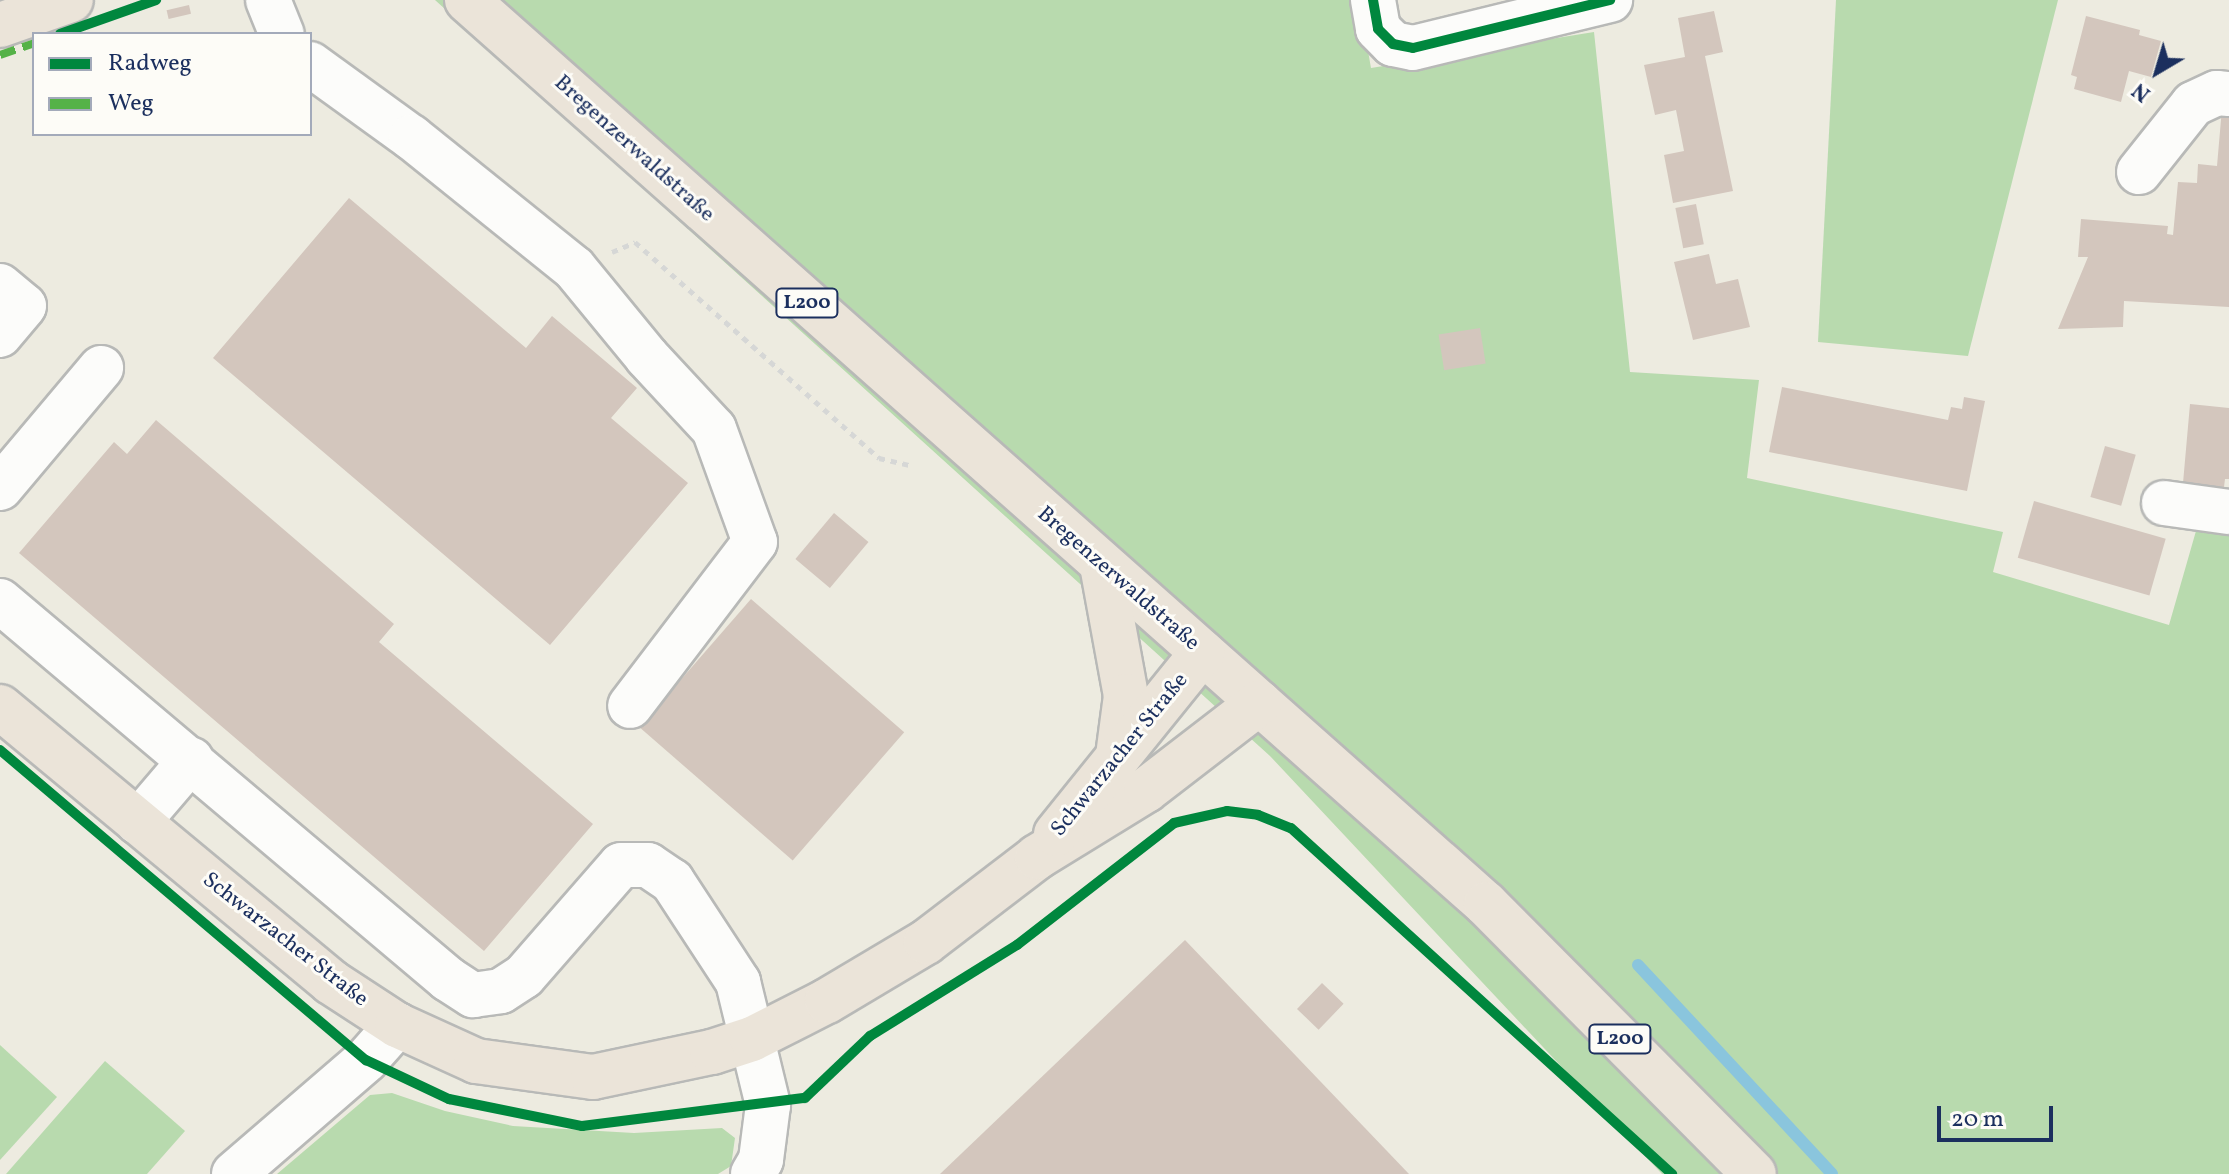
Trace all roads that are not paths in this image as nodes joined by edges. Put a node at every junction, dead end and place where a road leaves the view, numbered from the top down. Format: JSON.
{"nodes":[{"id":1,"x":71,"y":0,"type":"edge"},
{"id":2,"x":268,"y":0,"type":"edge"},
{"id":3,"x":467,"y":0,"type":"edge"},
{"id":4,"x":1373,"y":0,"type":"edge"},
{"id":5,"x":1610,"y":0,"type":"edge"},
{"id":6,"x":0,"y":25,"type":"edge"},
{"id":7,"x":281,"y":32,"type":"edge"},
{"id":8,"x":312,"y":65,"type":"edge"},
{"id":9,"x":2229,"y":94,"type":"edge"},
{"id":10,"x":2139,"y":172,"type":"dead end"},
{"id":11,"x":0,"y":286,"type":"edge"},
{"id":12,"x":0,"y":335,"type":"edge"},
{"id":13,"x":101,"y":368,"type":"dead end"},
{"id":14,"x":0,"y":488,"type":"edge"},
{"id":15,"x":2164,"y":503,"type":"dead end"},
{"id":16,"x":2229,"y":512,"type":"edge"},
{"id":17,"x":1102,"y":565,"type":"junction"},
{"id":18,"x":0,"y":601,"type":"edge"},
{"id":19,"x":1202,"y":653,"type":"junction"},
{"id":20,"x":1259,"y":703,"type":"junction"},
{"id":21,"x":630,"y":706,"type":"dead end"},
{"id":22,"x":0,"y":707,"type":"edge"},
{"id":23,"x":1118,"y":756,"type":"junction"},
{"id":24,"x":191,"y":760,"type":"junction"},
{"id":25,"x":138,"y":822,"type":"junction"},
{"id":26,"x":1037,"y":857,"type":"junction"},
{"id":27,"x":397,"y":1025,"type":"junction"},
{"id":28,"x":752,"y":1039,"type":"junction"},
{"id":29,"x":234,"y":1174,"type":"edge"},
{"id":30,"x":753,"y":1174,"type":"edge"},
{"id":31,"x":1754,"y":1174,"type":"edge"}],
"edges":[{"from":1,"to":6,"type":"main road"},
{"from":2,"to":7,"type":"street"},
{"from":3,"to":17,"type":"main road","name":"Bregenzerwaldstraße","number":"L200"},
{"from":4,"to":5,"type":"street"},
{"from":8,"to":21,"type":"street"},
{"from":9,"to":10,"type":"street"},
{"from":11,"to":12,"type":"street"},
{"from":13,"to":14,"type":"street"},
{"from":15,"to":16,"type":"street"},
{"from":17,"to":19,"type":"main road","name":"Bregenzerwaldstraße","number":"L200"},
{"from":17,"to":23,"type":"main road"},
{"from":18,"to":24,"type":"street"},
{"from":19,"to":20,"type":"main road","name":"Bregenzerwaldstraße","number":"L200"},
{"from":19,"to":23,"type":"main road","name":"Schwarzacher Straße"},
{"from":20,"to":26,"type":"main road","name":"Schwarzacher Straße"},
{"from":20,"to":31,"type":"main road","name":"Bregenzerwaldstraße","number":"L200"},
{"from":22,"to":25,"type":"main road","name":"Schwarzacher Straße"},
{"from":23,"to":26,"type":"main road","name":"Schwarzacher Straße"},
{"from":24,"to":25,"type":"street"},
{"from":24,"to":28,"type":"street"},
{"from":25,"to":27,"type":"main road","name":"Schwarzacher Straße"},
{"from":26,"to":28,"type":"main road","name":"Schwarzacher Straße"},
{"from":27,"to":28,"type":"main road","name":"Schwarzacher Straße"},
{"from":27,"to":29,"type":"street"},
{"from":28,"to":30,"type":"street"}]}
